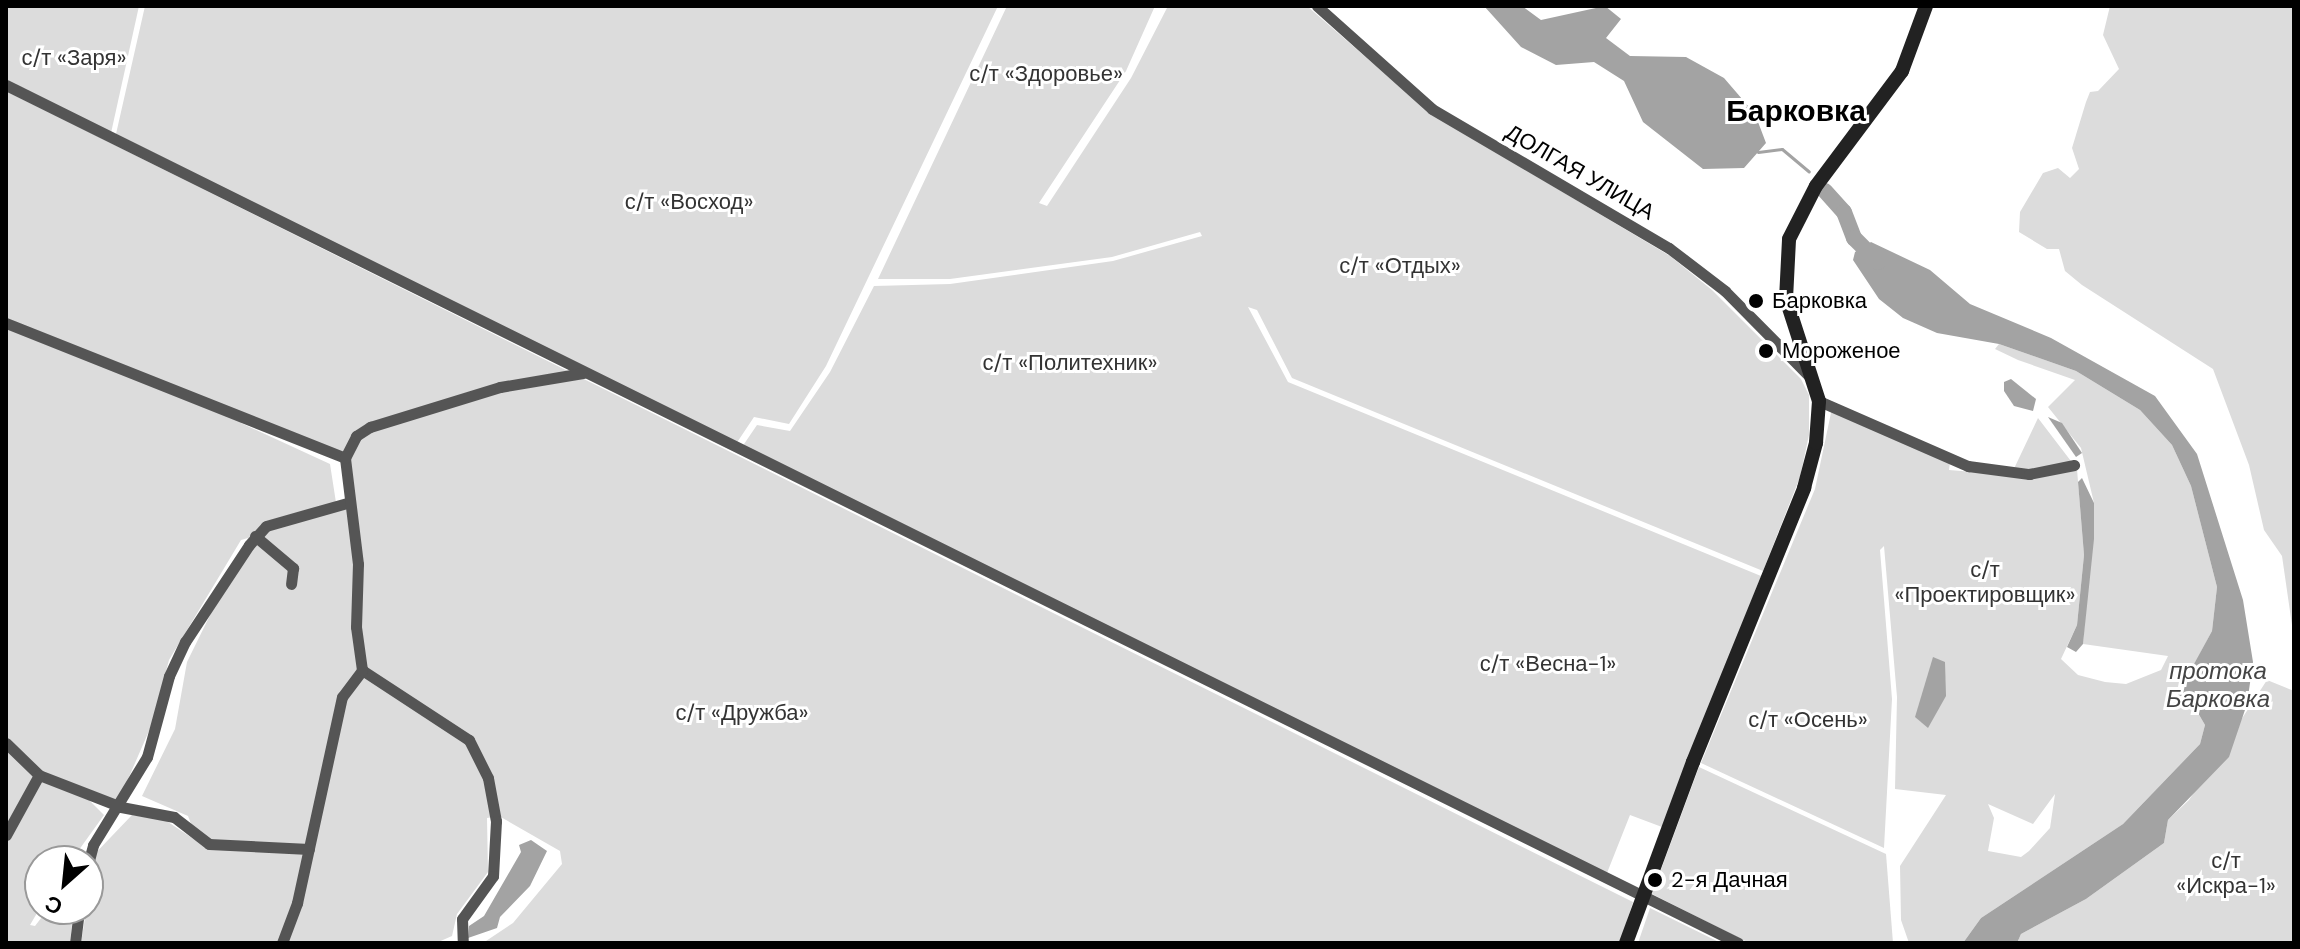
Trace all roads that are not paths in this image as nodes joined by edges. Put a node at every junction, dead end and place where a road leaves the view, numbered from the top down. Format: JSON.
{"nodes":[{"id":1,"x":1317,"y":6,"type":"edge"},
{"id":2,"x":1926,"y":6,"type":"edge"},
{"id":3,"x":6,"y":85,"type":"edge"},
{"id":4,"x":6,"y":323,"type":"edge"},
{"id":5,"x":583,"y":373,"type":"junction"},
{"id":6,"x":1815,"y":383,"type":"junction"},
{"id":7,"x":1819,"y":401,"type":"junction"},
{"id":8,"x":345,"y":458,"type":"junction"},
{"id":9,"x":2074,"y":465,"type":"dead end"},
{"id":10,"x":350,"y":502,"type":"junction"},
{"id":11,"x":255,"y":536,"type":"junction"},
{"id":12,"x":291,"y":584,"type":"dead end"},
{"id":13,"x":362,"y":670,"type":"junction"},
{"id":14,"x":6,"y":743,"type":"edge"},
{"id":15,"x":39,"y":775,"type":"junction"},
{"id":16,"x":121,"y":807,"type":"junction"},
{"id":17,"x":6,"y":835,"type":"edge"},
{"id":18,"x":93,"y":845,"type":"edge"},
{"id":19,"x":309,"y":849,"type":"junction"},
{"id":20,"x":1641,"y":898,"type":"junction"},
{"id":21,"x":282,"y":943,"type":"edge"},
{"id":22,"x":463,"y":943,"type":"edge"},
{"id":23,"x":1626,"y":943,"type":"edge"},
{"id":24,"x":1738,"y":943,"type":"edge"}],
"edges":[{"from":1,"to":6,"type":"street","name":"ДОЛГАЯ УЛИЦА"},
{"from":2,"to":6,"type":"main road"},
{"from":3,"to":5,"type":"street"},
{"from":4,"to":8,"type":"street"},
{"from":5,"to":8,"type":"street"},
{"from":5,"to":20,"type":"street"},
{"from":6,"to":7,"type":"main road"},
{"from":7,"to":9,"type":"street"},
{"from":7,"to":20,"type":"main road"},
{"from":8,"to":10,"type":"street"},
{"from":10,"to":11,"type":"street"},
{"from":10,"to":13,"type":"street"},
{"from":11,"to":12,"type":"street"},
{"from":11,"to":16,"type":"street"},
{"from":13,"to":19,"type":"street"},
{"from":13,"to":22,"type":"street"},
{"from":14,"to":15,"type":"street"},
{"from":15,"to":16,"type":"street"},
{"from":15,"to":17,"type":"street"},
{"from":16,"to":18,"type":"street"},
{"from":16,"to":19,"type":"street"},
{"from":19,"to":21,"type":"street"},
{"from":20,"to":23,"type":"main road"},
{"from":20,"to":24,"type":"street"}]}
